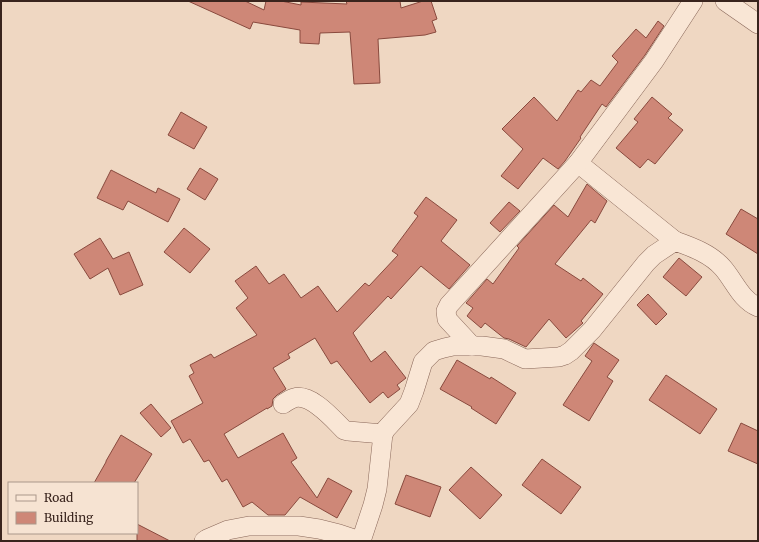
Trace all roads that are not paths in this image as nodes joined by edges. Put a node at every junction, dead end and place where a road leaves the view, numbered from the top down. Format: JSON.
{"nodes":[{"id":1,"x":693,"y":1,"type":"edge"},
{"id":2,"x":725,"y":1,"type":"edge"},
{"id":3,"x":758,"y":24,"type":"edge"},
{"id":4,"x":578,"y":163,"type":"junction"},
{"id":5,"x":675,"y":241,"type":"junction"},
{"id":6,"x":758,"y":307,"type":"edge"},
{"id":7,"x":472,"y":346,"type":"junction"},
{"id":8,"x":283,"y":404,"type":"dead end"},
{"id":9,"x":383,"y":434,"type":"junction"},
{"id":10,"x":204,"y":541,"type":"edge"},
{"id":11,"x":360,"y":541,"type":"edge"}],
"edges":[{"from":1,"to":4,"type":"street"},
{"from":2,"to":3,"type":"street"},
{"from":4,"to":5,"type":"street"},
{"from":4,"to":7,"type":"street"},
{"from":5,"to":6,"type":"street"},
{"from":5,"to":7,"type":"street"},
{"from":7,"to":9,"type":"street"},
{"from":8,"to":9,"type":"street"},
{"from":9,"to":11,"type":"street"},
{"from":10,"to":11,"type":"street"}]}
